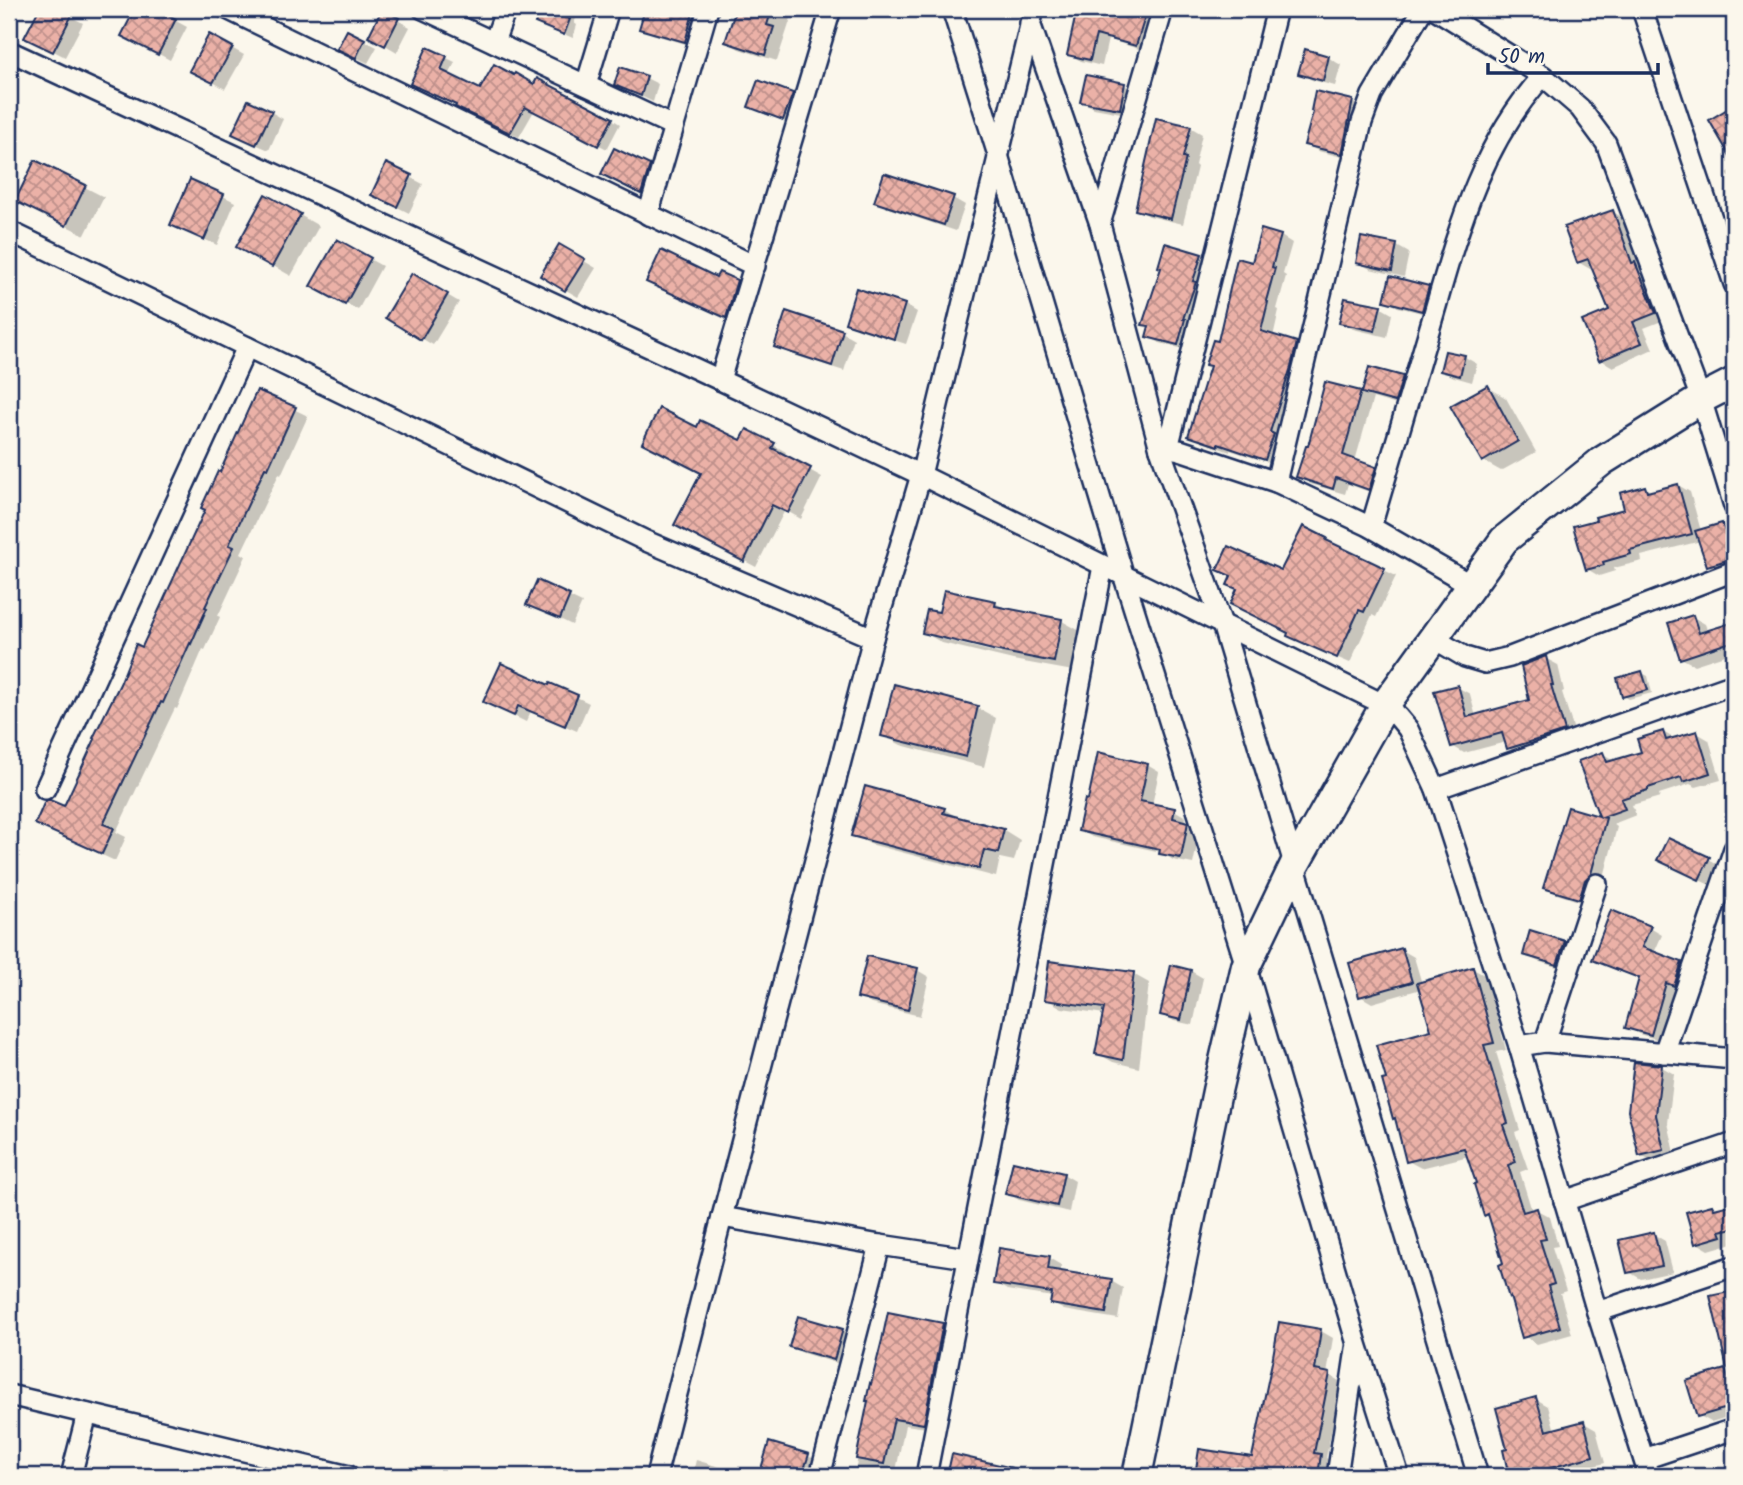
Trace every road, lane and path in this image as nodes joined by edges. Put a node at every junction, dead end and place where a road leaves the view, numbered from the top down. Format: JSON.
{"nodes":[{"id":1,"x":227,"y":9,"type":"edge"},
{"id":2,"x":423,"y":9,"type":"edge"},
{"id":3,"x":506,"y":9,"type":"edge"},
{"id":4,"x":609,"y":9,"type":"edge"},
{"id":5,"x":708,"y":9,"type":"edge"},
{"id":6,"x":831,"y":9,"type":"edge"},
{"id":7,"x":952,"y":9,"type":"edge"},
{"id":8,"x":1163,"y":9,"type":"edge"},
{"id":9,"x":1277,"y":9,"type":"edge"},
{"id":10,"x":1423,"y":9,"type":"edge"},
{"id":11,"x":1435,"y":9,"type":"edge"},
{"id":12,"x":1642,"y":9,"type":"edge"},
{"id":13,"x":1032,"y":16,"type":"edge"},
{"id":14,"x":494,"y":42,"type":"junction"},
{"id":15,"x":9,"y":51,"type":"edge"},
{"id":16,"x":1543,"y":76,"type":"junction"},
{"id":17,"x":586,"y":85,"type":"junction"},
{"id":18,"x":673,"y":125,"type":"junction"},
{"id":19,"x":998,"y":155,"type":"junction"},
{"id":20,"x":648,"y":215,"type":"junction"},
{"id":21,"x":1100,"y":224,"type":"junction"},
{"id":22,"x":9,"y":231,"type":"edge"},
{"id":23,"x":755,"y":266,"type":"junction"},
{"id":24,"x":1734,"y":284,"type":"edge"},
{"id":25,"x":247,"y":347,"type":"junction"},
{"id":26,"x":720,"y":380,"type":"junction"},
{"id":27,"x":1734,"y":382,"type":"edge"},
{"id":28,"x":1701,"y":398,"type":"junction"},
{"id":29,"x":1164,"y":449,"type":"junction"},
{"id":30,"x":921,"y":475,"type":"junction"},
{"id":31,"x":1276,"y":482,"type":"junction"},
{"id":32,"x":1734,"y":506,"type":"edge"},
{"id":33,"x":1371,"y":527,"type":"junction"},
{"id":34,"x":1103,"y":566,"type":"junction"},
{"id":35,"x":1734,"y":571,"type":"edge"},
{"id":36,"x":1124,"y":577,"type":"junction"},
{"id":37,"x":1471,"y":585,"type":"junction"},
{"id":38,"x":1222,"y":624,"type":"junction"},
{"id":39,"x":873,"y":638,"type":"junction"},
{"id":40,"x":1433,"y":638,"type":"junction"},
{"id":41,"x":1734,"y":684,"type":"edge"},
{"id":42,"x":1385,"y":705,"type":"junction"},
{"id":43,"x":45,"y":789,"type":"dead end"},
{"id":44,"x":1436,"y":789,"type":"junction"},
{"id":45,"x":1734,"y":849,"type":"edge"},
{"id":46,"x":1294,"y":866,"type":"junction"},
{"id":47,"x":1597,"y":884,"type":"dead end"},
{"id":48,"x":1246,"y":966,"type":"junction"},
{"id":49,"x":1545,"y":1042,"type":"junction"},
{"id":50,"x":1519,"y":1046,"type":"junction"},
{"id":51,"x":1664,"y":1053,"type":"junction"},
{"id":52,"x":1734,"y":1059,"type":"edge"},
{"id":53,"x":1734,"y":1143,"type":"edge"},
{"id":54,"x":1564,"y":1201,"type":"junction"},
{"id":55,"x":722,"y":1217,"type":"junction"},
{"id":56,"x":880,"y":1245,"type":"junction"},
{"id":57,"x":967,"y":1258,"type":"junction"},
{"id":58,"x":1734,"y":1266,"type":"edge"},
{"id":59,"x":1597,"y":1312,"type":"junction"},
{"id":60,"x":1357,"y":1345,"type":"junction"},
{"id":61,"x":9,"y":1395,"type":"edge"},
{"id":62,"x":87,"y":1414,"type":"junction"},
{"id":63,"x":1734,"y":1429,"type":"edge"},
{"id":64,"x":1647,"y":1467,"type":"edge"},
{"id":65,"x":71,"y":1476,"type":"edge"},
{"id":66,"x":349,"y":1476,"type":"edge"},
{"id":67,"x":656,"y":1476,"type":"edge"},
{"id":68,"x":820,"y":1476,"type":"edge"},
{"id":69,"x":926,"y":1476,"type":"edge"},
{"id":70,"x":1137,"y":1476,"type":"edge"},
{"id":71,"x":1336,"y":1476,"type":"edge"},
{"id":72,"x":1399,"y":1476,"type":"edge"},
{"id":73,"x":1478,"y":1476,"type":"edge"}],
"edges":[{"from":1,"to":20,"type":"street"},
{"from":2,"to":14,"type":"street"},
{"from":3,"to":14,"type":"street"},
{"from":4,"to":17,"type":"street"},
{"from":5,"to":18,"type":"street"},
{"from":6,"to":23,"type":"street"},
{"from":7,"to":19,"type":"street"},
{"from":8,"to":21,"type":"street"},
{"from":9,"to":29,"type":"street"},
{"from":10,"to":31,"type":"street"},
{"from":11,"to":16,"type":"street"},
{"from":12,"to":24,"type":"street"},
{"from":13,"to":19,"type":"street"},
{"from":13,"to":21,"type":"street"},
{"from":14,"to":17,"type":"street"},
{"from":15,"to":26,"type":"street"},
{"from":16,"to":28,"type":"street"},
{"from":16,"to":33,"type":"street"},
{"from":17,"to":18,"type":"street"},
{"from":18,"to":20,"type":"street"},
{"from":19,"to":30,"type":"street"},
{"from":19,"to":36,"type":"street"},
{"from":20,"to":23,"type":"street"},
{"from":21,"to":29,"type":"street"},
{"from":22,"to":25,"type":"street"},
{"from":23,"to":26,"type":"street"},
{"from":25,"to":39,"type":"street"},
{"from":25,"to":43,"type":"street"},
{"from":26,"to":30,"type":"street"},
{"from":27,"to":28,"type":"main road"},
{"from":28,"to":32,"type":"street"},
{"from":28,"to":37,"type":"main road"},
{"from":29,"to":31,"type":"street"},
{"from":29,"to":38,"type":"street"},
{"from":30,"to":34,"type":"street"},
{"from":30,"to":39,"type":"street"},
{"from":31,"to":33,"type":"street"},
{"from":33,"to":37,"type":"street"},
{"from":34,"to":36,"type":"street"},
{"from":34,"to":57,"type":"street"},
{"from":35,"to":40,"type":"street"},
{"from":36,"to":38,"type":"street"},
{"from":36,"to":48,"type":"street"},
{"from":37,"to":40,"type":"main road"},
{"from":38,"to":42,"type":"street"},
{"from":38,"to":46,"type":"street"},
{"from":39,"to":55,"type":"street"},
{"from":40,"to":42,"type":"main road"},
{"from":41,"to":44,"type":"street"},
{"from":42,"to":44,"type":"street"},
{"from":42,"to":46,"type":"main road"},
{"from":44,"to":50,"type":"street"},
{"from":45,"to":51,"type":"street"},
{"from":46,"to":48,"type":"main road"},
{"from":46,"to":73,"type":"street"},
{"from":47,"to":49,"type":"street"},
{"from":48,"to":60,"type":"street"},
{"from":48,"to":70,"type":"main road"},
{"from":49,"to":50,"type":"street"},
{"from":49,"to":51,"type":"street"},
{"from":50,"to":54,"type":"street"},
{"from":51,"to":52,"type":"street"},
{"from":53,"to":54,"type":"street"},
{"from":54,"to":59,"type":"street"},
{"from":55,"to":56,"type":"street"},
{"from":55,"to":67,"type":"street"},
{"from":56,"to":57,"type":"street"},
{"from":56,"to":68,"type":"street"},
{"from":57,"to":69,"type":"street"},
{"from":58,"to":59,"type":"street"},
{"from":59,"to":64,"type":"street"},
{"from":60,"to":71,"type":"street"},
{"from":60,"to":72,"type":"street"},
{"from":61,"to":62,"type":"street"},
{"from":62,"to":65,"type":"street"},
{"from":62,"to":66,"type":"street"},
{"from":63,"to":64,"type":"street"}]}
